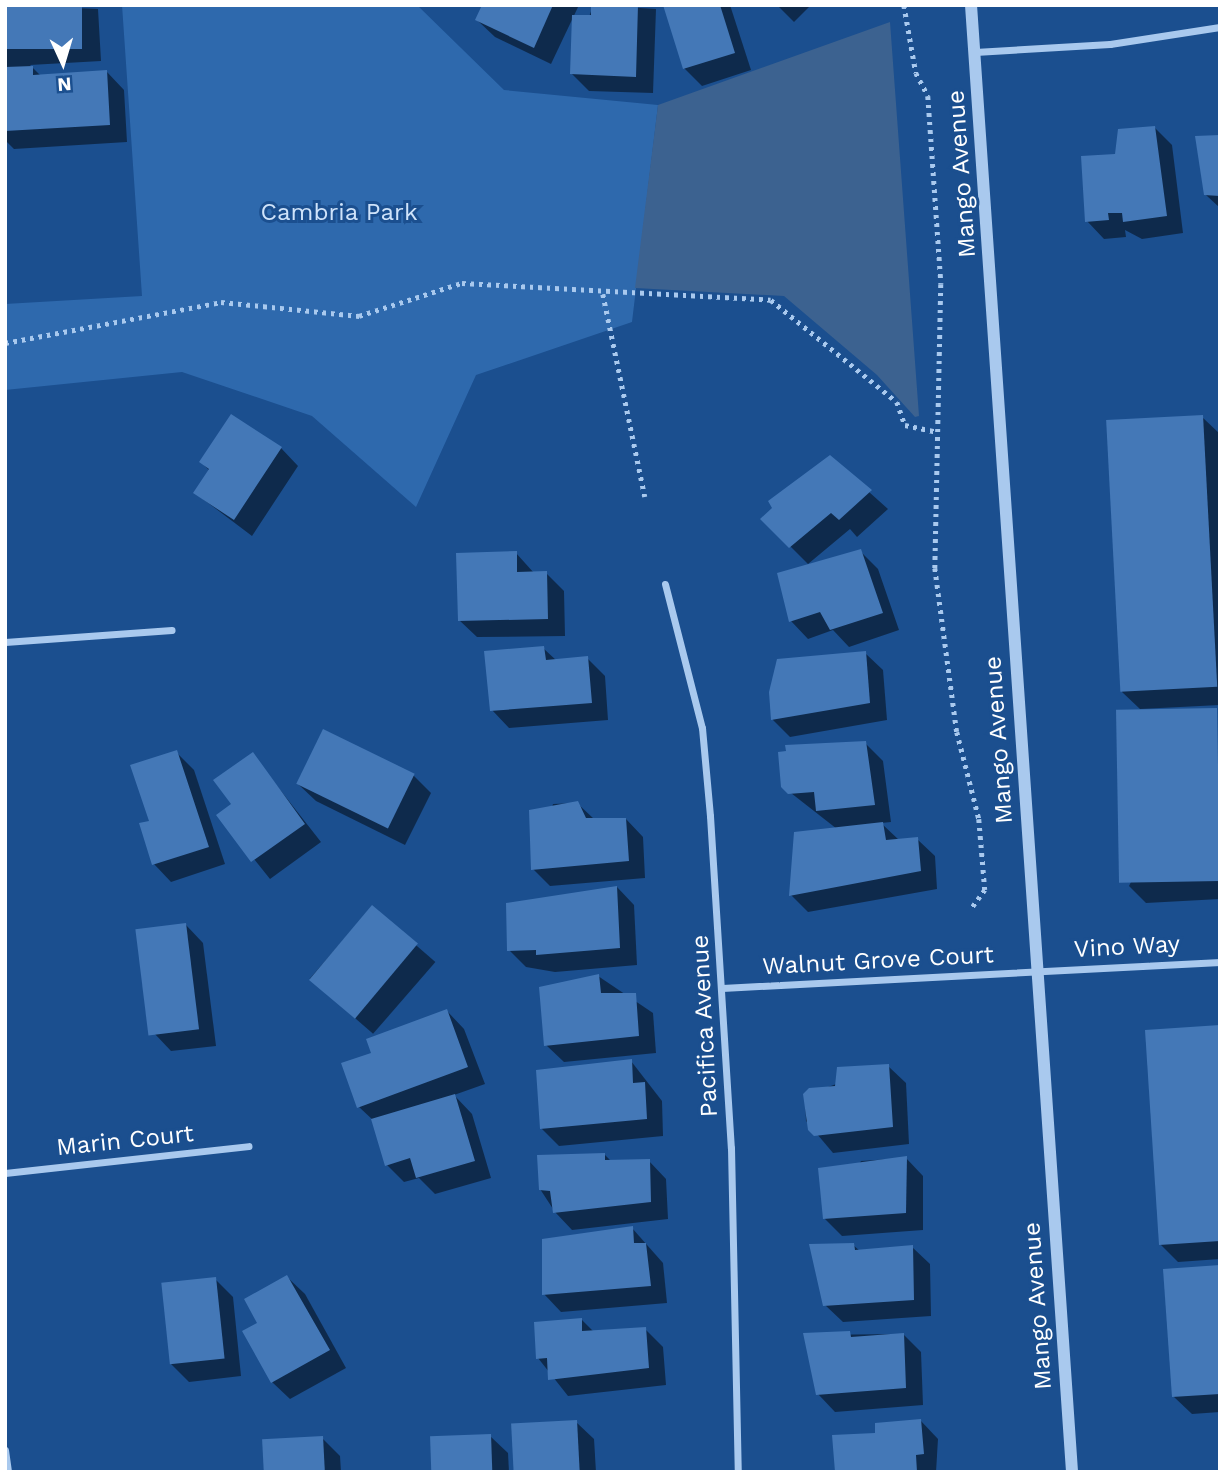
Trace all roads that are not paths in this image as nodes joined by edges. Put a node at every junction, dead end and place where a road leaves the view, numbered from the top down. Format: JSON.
{"nodes":[{"id":1,"x":971,"y":5,"type":"edge"},
{"id":2,"x":1220,"y":27,"type":"edge"},
{"id":3,"x":975,"y":52,"type":"junction"},
{"id":4,"x":665,"y":584,"type":"dead end"},
{"id":5,"x":172,"y":630,"type":"dead end"},
{"id":6,"x":5,"y":642,"type":"edge"},
{"id":7,"x":1220,"y":962,"type":"edge"},
{"id":8,"x":1035,"y":972,"type":"junction"},
{"id":9,"x":722,"y":988,"type":"junction"},
{"id":10,"x":249,"y":1146,"type":"dead end"},
{"id":11,"x":5,"y":1173,"type":"edge"},
{"id":12,"x":5,"y":1450,"type":"edge"},
{"id":13,"x":8,"y":1472,"type":"edge"},
{"id":14,"x":738,"y":1472,"type":"edge"},
{"id":15,"x":1072,"y":1472,"type":"edge"}],
"edges":[{"from":1,"to":3,"type":"street","name":"Mango Avenue"},
{"from":2,"to":3,"type":"street"},
{"from":3,"to":8,"type":"street","name":"Mango Avenue"},
{"from":4,"to":9,"type":"street","name":"Pacifica Avenue"},
{"from":5,"to":6,"type":"street"},
{"from":7,"to":8,"type":"street","name":"Vino Way"},
{"from":8,"to":9,"type":"street","name":"Walnut Grove Court"},
{"from":8,"to":15,"type":"street","name":"Mango Avenue"},
{"from":9,"to":14,"type":"street","name":"Pacifica Avenue"},
{"from":10,"to":11,"type":"street","name":"Marin Court"},
{"from":12,"to":13,"type":"street"}]}
